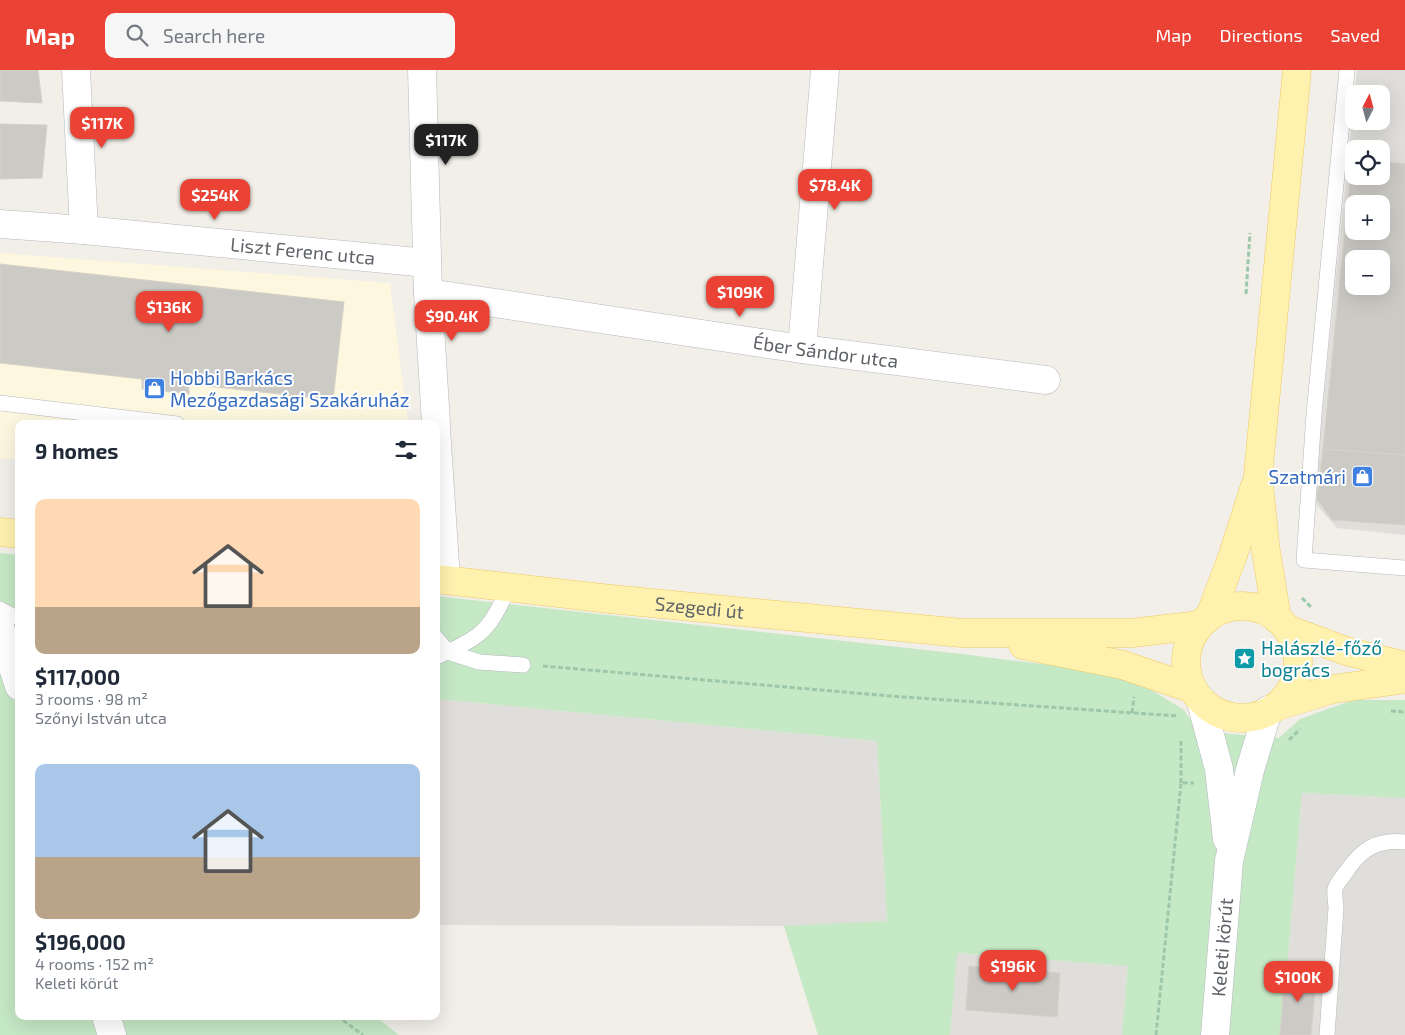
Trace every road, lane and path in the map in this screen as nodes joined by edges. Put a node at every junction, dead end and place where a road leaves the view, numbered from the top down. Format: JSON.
{"nodes":[{"id":1,"x":76,"y":70,"type":"edge"},
{"id":2,"x":422,"y":70,"type":"edge"},
{"id":3,"x":825,"y":70,"type":"edge"},
{"id":4,"x":1297,"y":70,"type":"edge"},
{"id":5,"x":1347,"y":70,"type":"edge"},
{"id":6,"x":0,"y":224,"type":"edge"},
{"id":7,"x":84,"y":230,"type":"junction"},
{"id":8,"x":427,"y":263,"type":"junction"},
{"id":9,"x":428,"y":292,"type":"junction"},
{"id":10,"x":802,"y":349,"type":"junction"},
{"id":11,"x":1046,"y":380,"type":"dead end"},
{"id":12,"x":0,"y":403,"type":"edge"},
{"id":13,"x":142,"y":420,"type":"edge"},
{"id":14,"x":436,"y":420,"type":"edge"},
{"id":15,"x":1258,"y":475,"type":"junction"},
{"id":16,"x":0,"y":532,"type":"edge"},
{"id":17,"x":15,"y":534,"type":"edge"},
{"id":18,"x":440,"y":546,"type":"edge"},
{"id":19,"x":1405,"y":568,"type":"edge"},
{"id":20,"x":441,"y":580,"type":"edge"},
{"id":21,"x":509,"y":588,"type":"junction"},
{"id":22,"x":0,"y":609,"type":"edge"},
{"id":23,"x":15,"y":616,"type":"edge"},
{"id":24,"x":1205,"y":620,"type":"junction"},
{"id":25,"x":1282,"y":624,"type":"junction"},
{"id":26,"x":0,"y":627,"type":"edge"},
{"id":27,"x":962,"y":633,"type":"junction"},
{"id":28,"x":442,"y":654,"type":"edge"},
{"id":29,"x":523,"y":665,"type":"joint"},
{"id":30,"x":1405,"y":666,"type":"edge"},
{"id":31,"x":15,"y":674,"type":"edge"},
{"id":32,"x":1405,"y":679,"type":"edge"},
{"id":33,"x":1197,"y":694,"type":"junction"},
{"id":34,"x":1273,"y":708,"type":"junction"},
{"id":35,"x":1132,"y":713,"type":"dead end"},
{"id":36,"x":1181,"y":736,"type":"dead end"},
{"id":37,"x":1181,"y":783,"type":"junction"},
{"id":38,"x":1198,"y":783,"type":"dead end"},
{"id":39,"x":1405,"y":842,"type":"edge"},
{"id":40,"x":1229,"y":861,"type":"junction"},
{"id":41,"x":107,"y":1020,"type":"edge"},
{"id":42,"x":343,"y":1020,"type":"edge"},
{"id":43,"x":112,"y":1035,"type":"edge"},
{"id":44,"x":363,"y":1035,"type":"edge"},
{"id":45,"x":1156,"y":1035,"type":"edge"},
{"id":46,"x":1215,"y":1035,"type":"edge"},
{"id":47,"x":1327,"y":1035,"type":"edge"}],
"edges":[{"from":1,"to":7,"type":"street"},
{"from":2,"to":8,"type":"street"},
{"from":3,"to":10,"type":"street"},
{"from":4,"to":15,"type":"main road"},
{"from":5,"to":19,"type":"lane"},
{"from":6,"to":7,"type":"street","name":"Liszt Ferenc utca"},
{"from":7,"to":8,"type":"street","name":"Liszt Ferenc utca"},
{"from":8,"to":9,"type":"street"},
{"from":9,"to":10,"type":"street","name":"Éber Sándor utca"},
{"from":9,"to":14,"type":"street"},
{"from":10,"to":11,"type":"street","name":"Éber Sándor utca"},
{"from":12,"to":13,"type":"lane"},
{"from":15,"to":24,"type":"main road"},
{"from":15,"to":25,"type":"main road"},
{"from":16,"to":17,"type":"main road"},
{"from":18,"to":20,"type":"street"},
{"from":20,"to":21,"type":"main road","name":"Szegedi út"},
{"from":21,"to":27,"type":"main road","name":"Szegedi út"},
{"from":21,"to":28,"type":"lane"},
{"from":22,"to":23,"type":"lane"},
{"from":24,"to":25,"type":"main road"},
{"from":24,"to":27,"type":"main road"},
{"from":24,"to":33,"type":"main road"},
{"from":25,"to":30,"type":"main road"},
{"from":25,"to":34,"type":"main road"},
{"from":26,"to":31,"type":"street"},
{"from":27,"to":33,"type":"main road"},
{"from":28,"to":29,"type":"lane"},
{"from":29,"to":35,"type":"path"},
{"from":32,"to":34,"type":"main road"},
{"from":33,"to":34,"type":"main road"},
{"from":33,"to":40,"type":"street"},
{"from":34,"to":40,"type":"street"},
{"from":36,"to":37,"type":"path"},
{"from":37,"to":38,"type":"path"},
{"from":37,"to":45,"type":"path"},
{"from":39,"to":47,"type":"lane"},
{"from":40,"to":46,"type":"street","name":"Keleti körút"},
{"from":41,"to":43,"type":"street"},
{"from":42,"to":44,"type":"path"}]}
